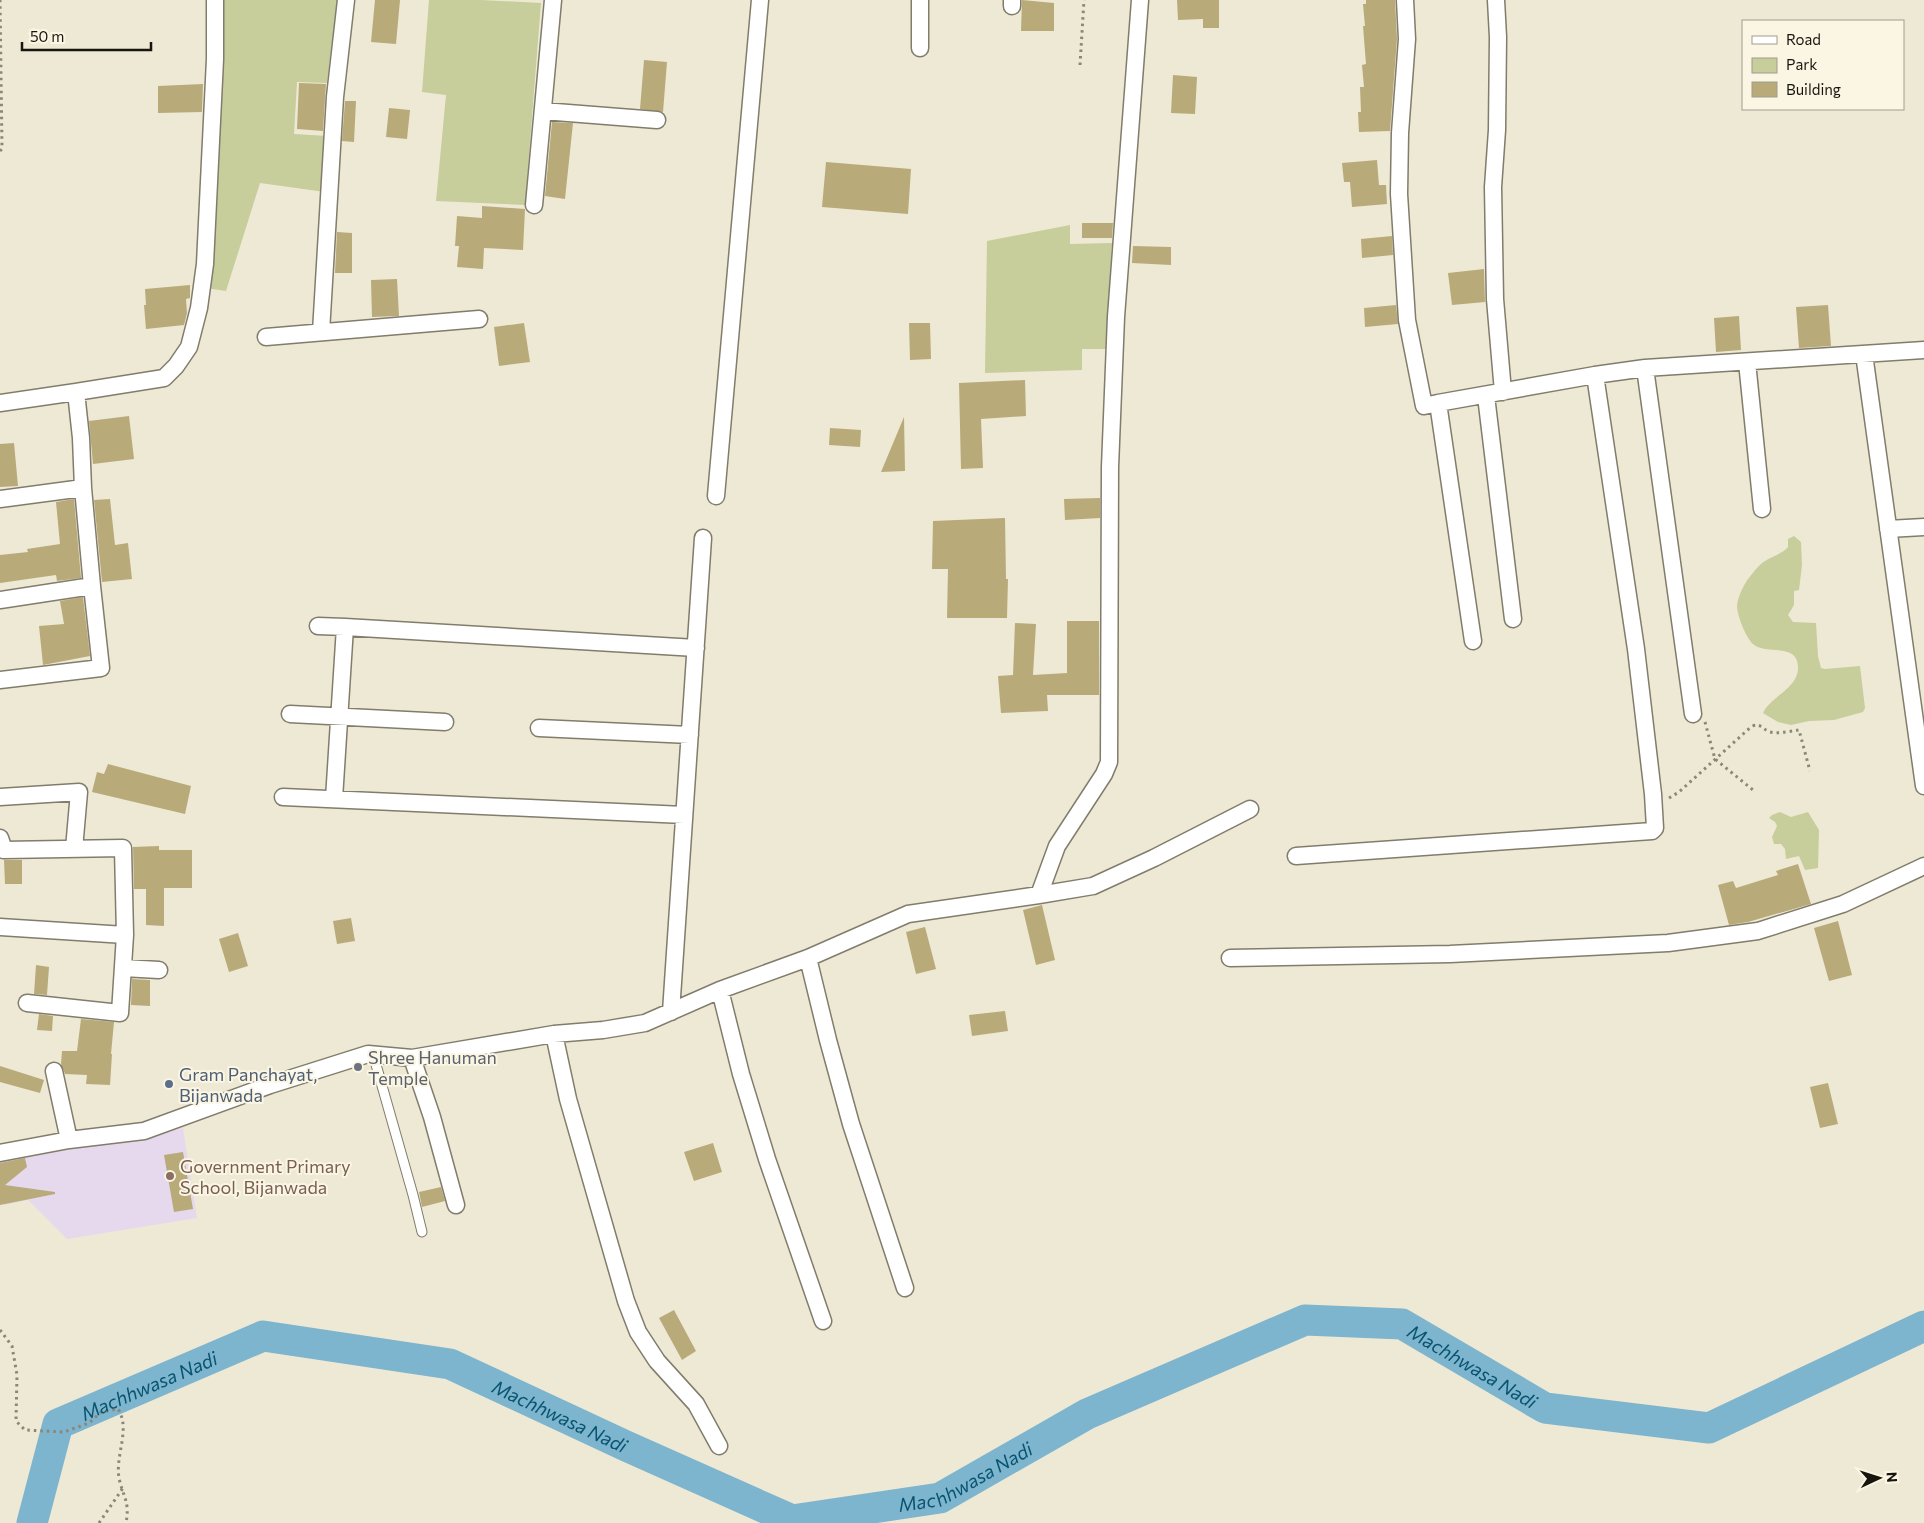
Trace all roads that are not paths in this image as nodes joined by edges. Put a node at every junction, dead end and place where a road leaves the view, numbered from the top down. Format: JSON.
{"nodes":[{"id":1,"x":215,"y":0,"type":"edge"},
{"id":2,"x":346,"y":0,"type":"edge"},
{"id":3,"x":553,"y":0,"type":"edge"},
{"id":4,"x":760,"y":0,"type":"edge"},
{"id":5,"x":920,"y":0,"type":"edge"},
{"id":6,"x":1140,"y":0,"type":"edge"},
{"id":7,"x":1405,"y":0,"type":"edge"},
{"id":8,"x":1496,"y":0,"type":"edge"},
{"id":9,"x":920,"y":48,"type":"dead end"},
{"id":10,"x":543,"y":111,"type":"junction"},
{"id":11,"x":657,"y":120,"type":"dead end"},
{"id":12,"x":534,"y":205,"type":"dead end"},
{"id":13,"x":479,"y":319,"type":"dead end"},
{"id":14,"x":321,"y":332,"type":"junction"},
{"id":15,"x":266,"y":337,"type":"dead end"},
{"id":16,"x":1924,"y":350,"type":"edge"},
{"id":17,"x":1864,"y":354,"type":"junction"},
{"id":18,"x":1747,"y":362,"type":"junction"},
{"id":19,"x":1645,"y":368,"type":"junction"},
{"id":20,"x":1595,"y":375,"type":"junction"},
{"id":21,"x":76,"y":392,"type":"junction"},
{"id":22,"x":1503,"y":392,"type":"junction"},
{"id":23,"x":1486,"y":396,"type":"junction"},
{"id":24,"x":0,"y":403,"type":"edge"},
{"id":25,"x":1438,"y":403,"type":"junction"},
{"id":26,"x":83,"y":488,"type":"junction"},
{"id":27,"x":716,"y":496,"type":"dead end"},
{"id":28,"x":0,"y":500,"type":"edge"},
{"id":29,"x":1762,"y":509,"type":"dead end"},
{"id":30,"x":1924,"y":527,"type":"edge"},
{"id":31,"x":1888,"y":529,"type":"junction"},
{"id":32,"x":703,"y":538,"type":"dead end"},
{"id":33,"x":92,"y":586,"type":"junction"},
{"id":34,"x":0,"y":600,"type":"edge"},
{"id":35,"x":1513,"y":619,"type":"dead end"},
{"id":36,"x":318,"y":626,"type":"dead end"},
{"id":37,"x":345,"y":627,"type":"junction"},
{"id":38,"x":1473,"y":641,"type":"dead end"},
{"id":39,"x":696,"y":648,"type":"junction"},
{"id":40,"x":0,"y":680,"type":"edge"},
{"id":41,"x":1693,"y":708,"type":"road end"},
{"id":42,"x":290,"y":714,"type":"dead end"},
{"id":43,"x":339,"y":716,"type":"junction"},
{"id":44,"x":445,"y":722,"type":"dead end"},
{"id":45,"x":539,"y":728,"type":"dead end"},
{"id":46,"x":690,"y":735,"type":"junction"},
{"id":47,"x":1924,"y":786,"type":"edge"},
{"id":48,"x":0,"y":797,"type":"edge"},
{"id":49,"x":283,"y":797,"type":"dead end"},
{"id":50,"x":334,"y":799,"type":"junction"},
{"id":51,"x":1250,"y":809,"type":"dead end"},
{"id":52,"x":684,"y":815,"type":"junction"},
{"id":53,"x":0,"y":838,"type":"edge"},
{"id":54,"x":74,"y":849,"type":"junction"},
{"id":55,"x":1296,"y":856,"type":"dead end"},
{"id":56,"x":1924,"y":866,"type":"edge"},
{"id":57,"x":1039,"y":895,"type":"junction"},
{"id":58,"x":0,"y":928,"type":"edge"},
{"id":59,"x":126,"y":935,"type":"junction"},
{"id":60,"x":808,"y":958,"type":"junction"},
{"id":61,"x":1230,"y":958,"type":"dead end"},
{"id":62,"x":123,"y":968,"type":"junction"},
{"id":63,"x":159,"y":970,"type":"dead end"},
{"id":64,"x":720,"y":990,"type":"junction"},
{"id":65,"x":27,"y":1003,"type":"dead end"},
{"id":66,"x":671,"y":1012,"type":"junction"},
{"id":67,"x":554,"y":1034,"type":"junction"},
{"id":68,"x":373,"y":1054,"type":"junction"},
{"id":69,"x":412,"y":1058,"type":"junction"},
{"id":70,"x":54,"y":1070,"type":"dead end"},
{"id":71,"x":69,"y":1140,"type":"junction"},
{"id":72,"x":0,"y":1154,"type":"edge"},
{"id":73,"x":456,"y":1205,"type":"dead end"},
{"id":74,"x":422,"y":1232,"type":"dead end"},
{"id":75,"x":905,"y":1288,"type":"dead end"},
{"id":76,"x":822,"y":1321,"type":"dead end"},
{"id":77,"x":719,"y":1446,"type":"dead end"}],
"edges":[{"from":1,"to":21,"type":"street"},
{"from":2,"to":14,"type":"street"},
{"from":3,"to":10,"type":"street"},
{"from":4,"to":27,"type":"street"},
{"from":5,"to":9,"type":"street"},
{"from":6,"to":57,"type":"street"},
{"from":7,"to":25,"type":"street"},
{"from":8,"to":22,"type":"street"},
{"from":10,"to":11,"type":"street"},
{"from":10,"to":12,"type":"street"},
{"from":13,"to":14,"type":"street"},
{"from":14,"to":15,"type":"street"},
{"from":16,"to":17,"type":"street"},
{"from":17,"to":18,"type":"street"},
{"from":17,"to":31,"type":"street"},
{"from":18,"to":19,"type":"street"},
{"from":18,"to":29,"type":"street"},
{"from":19,"to":20,"type":"street"},
{"from":19,"to":41,"type":"street"},
{"from":20,"to":22,"type":"street"},
{"from":20,"to":55,"type":"street"},
{"from":21,"to":24,"type":"street"},
{"from":21,"to":26,"type":"street"},
{"from":22,"to":23,"type":"street"},
{"from":23,"to":25,"type":"street"},
{"from":23,"to":35,"type":"street"},
{"from":25,"to":38,"type":"street"},
{"from":26,"to":28,"type":"street"},
{"from":26,"to":33,"type":"street"},
{"from":30,"to":31,"type":"street"},
{"from":31,"to":47,"type":"street"},
{"from":32,"to":39,"type":"street"},
{"from":33,"to":34,"type":"street"},
{"from":33,"to":40,"type":"street"},
{"from":36,"to":37,"type":"street"},
{"from":37,"to":39,"type":"street"},
{"from":37,"to":43,"type":"street"},
{"from":39,"to":46,"type":"street"},
{"from":42,"to":43,"type":"street"},
{"from":43,"to":44,"type":"street"},
{"from":43,"to":50,"type":"street"},
{"from":45,"to":46,"type":"street"},
{"from":46,"to":52,"type":"street"},
{"from":48,"to":54,"type":"street"},
{"from":49,"to":50,"type":"street"},
{"from":50,"to":52,"type":"street"},
{"from":51,"to":57,"type":"street"},
{"from":52,"to":66,"type":"street"},
{"from":53,"to":54,"type":"street"},
{"from":54,"to":59,"type":"street"},
{"from":56,"to":61,"type":"street"},
{"from":57,"to":60,"type":"street"},
{"from":58,"to":59,"type":"street"},
{"from":59,"to":62,"type":"street"},
{"from":60,"to":64,"type":"street"},
{"from":60,"to":75,"type":"street"},
{"from":62,"to":63,"type":"street"},
{"from":62,"to":65,"type":"street"},
{"from":64,"to":66,"type":"street"},
{"from":64,"to":76,"type":"street"},
{"from":66,"to":67,"type":"street"},
{"from":67,"to":69,"type":"street"},
{"from":67,"to":77,"type":"street"},
{"from":68,"to":69,"type":"street"},
{"from":68,"to":71,"type":"street"},
{"from":68,"to":74,"type":"lane"},
{"from":69,"to":73,"type":"street"},
{"from":70,"to":71,"type":"street"},
{"from":71,"to":72,"type":"street"}]}
